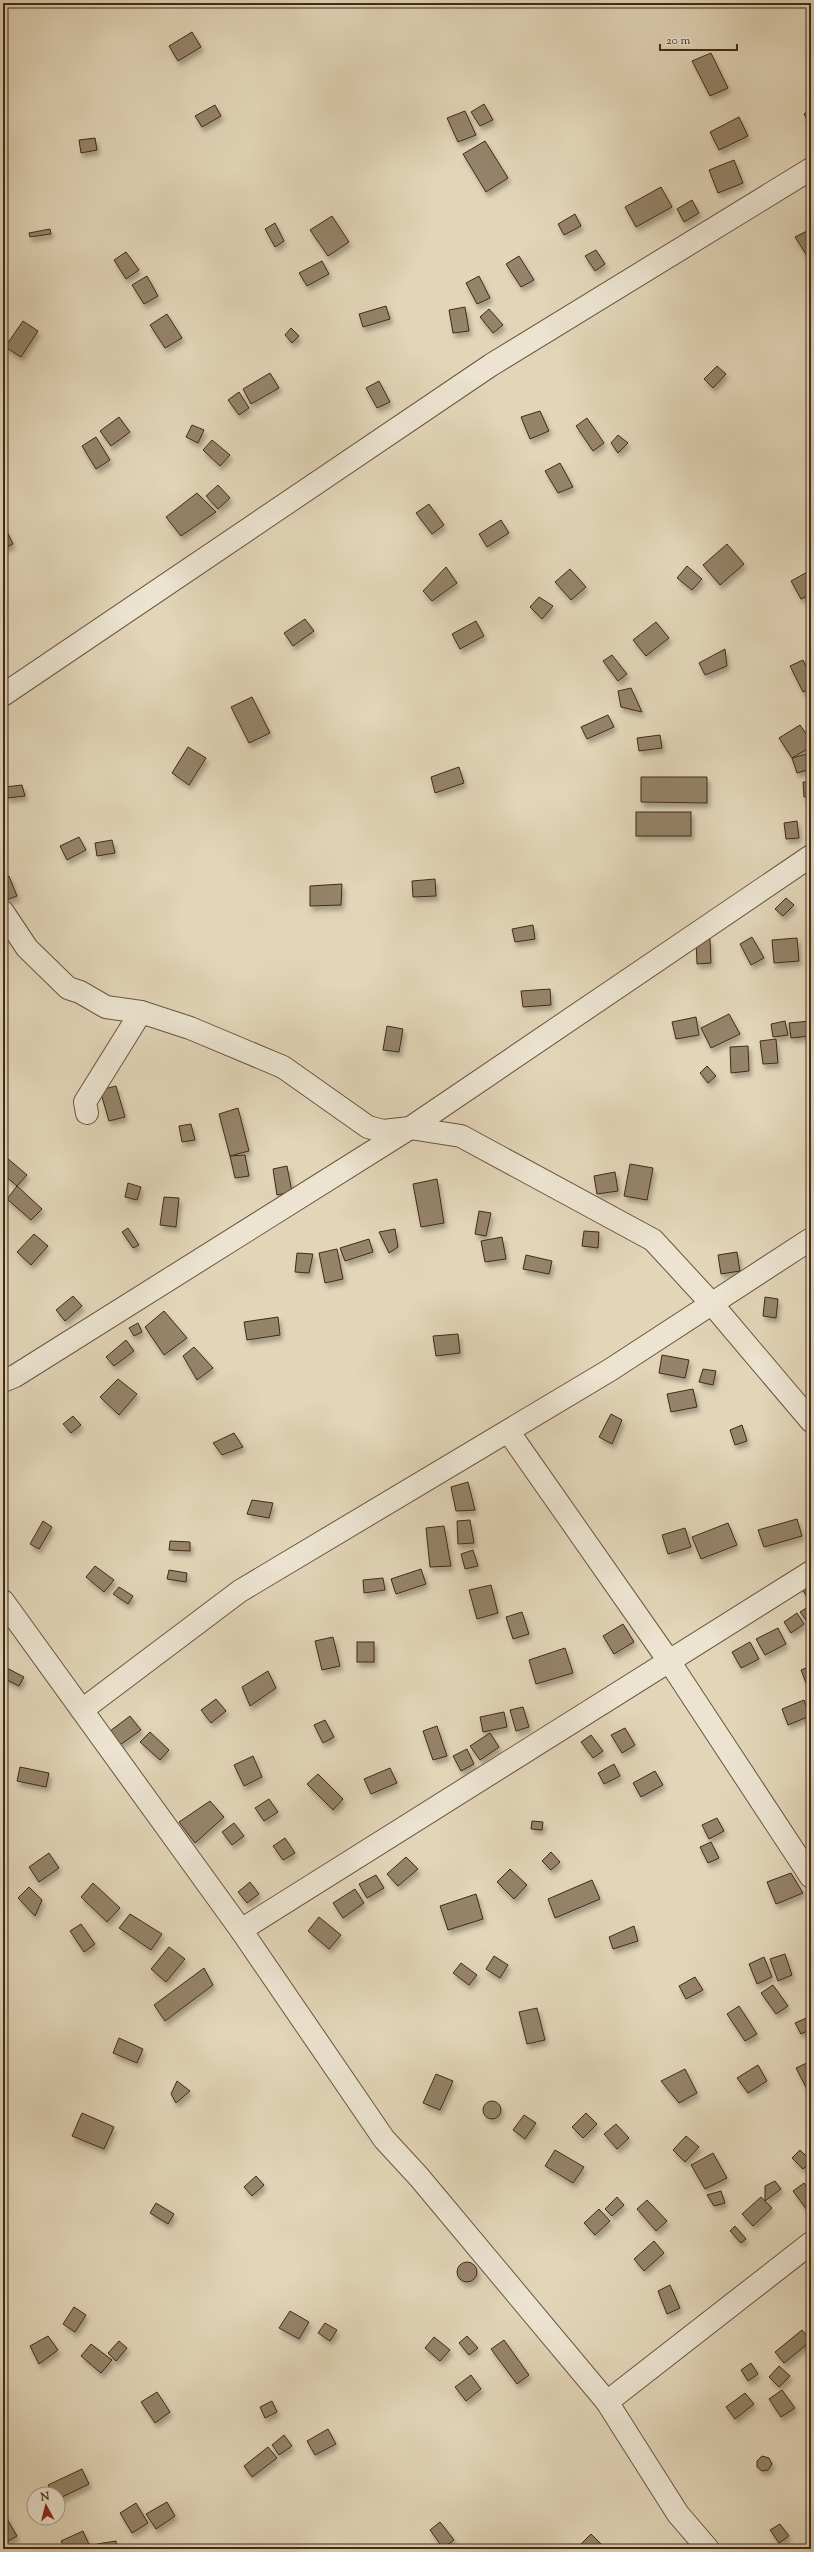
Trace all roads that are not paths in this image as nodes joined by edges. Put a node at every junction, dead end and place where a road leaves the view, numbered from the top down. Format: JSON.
{"nodes":[{"id":1,"x":811,"y":169,"type":"edge"},
{"id":2,"x":3,"y":695,"type":"edge"},
{"id":3,"x":811,"y":856,"type":"edge"},
{"id":4,"x":3,"y":912,"type":"edge"},
{"id":5,"x":141,"y":1012,"type":"junction"},
{"id":6,"x":88,"y":1113,"type":"dead end"},
{"id":7,"x":410,"y":1128,"type":"junction"},
{"id":8,"x":811,"y":1239,"type":"edge"},
{"id":9,"x":712,"y":1304,"type":"junction"},
{"id":10,"x":3,"y":1381,"type":"edge"},
{"id":11,"x":811,"y":1421,"type":"edge"},
{"id":12,"x":508,"y":1431,"type":"junction"},
{"id":13,"x":811,"y":1572,"type":"edge"},
{"id":14,"x":3,"y":1602,"type":"edge"},
{"id":15,"x":670,"y":1661,"type":"junction"},
{"id":16,"x":82,"y":1710,"type":"junction"},
{"id":17,"x":811,"y":1877,"type":"edge"},
{"id":18,"x":241,"y":1930,"type":"junction"},
{"id":19,"x":811,"y":2243,"type":"edge"},
{"id":20,"x":607,"y":2402,"type":"junction"},
{"id":21,"x":708,"y":2549,"type":"edge"}],
"edges":[{"from":1,"to":2,"type":"street"},
{"from":3,"to":7,"type":"street"},
{"from":4,"to":5,"type":"street"},
{"from":5,"to":6,"type":"street"},
{"from":5,"to":7,"type":"street"},
{"from":7,"to":9,"type":"street"},
{"from":7,"to":10,"type":"street"},
{"from":8,"to":9,"type":"street"},
{"from":9,"to":11,"type":"street"},
{"from":9,"to":12,"type":"street"},
{"from":12,"to":15,"type":"street"},
{"from":12,"to":16,"type":"street"},
{"from":13,"to":15,"type":"street"},
{"from":14,"to":16,"type":"street"},
{"from":15,"to":17,"type":"street"},
{"from":15,"to":18,"type":"street"},
{"from":16,"to":18,"type":"street"},
{"from":18,"to":20,"type":"street"},
{"from":19,"to":20,"type":"street"},
{"from":20,"to":21,"type":"street"}]}
